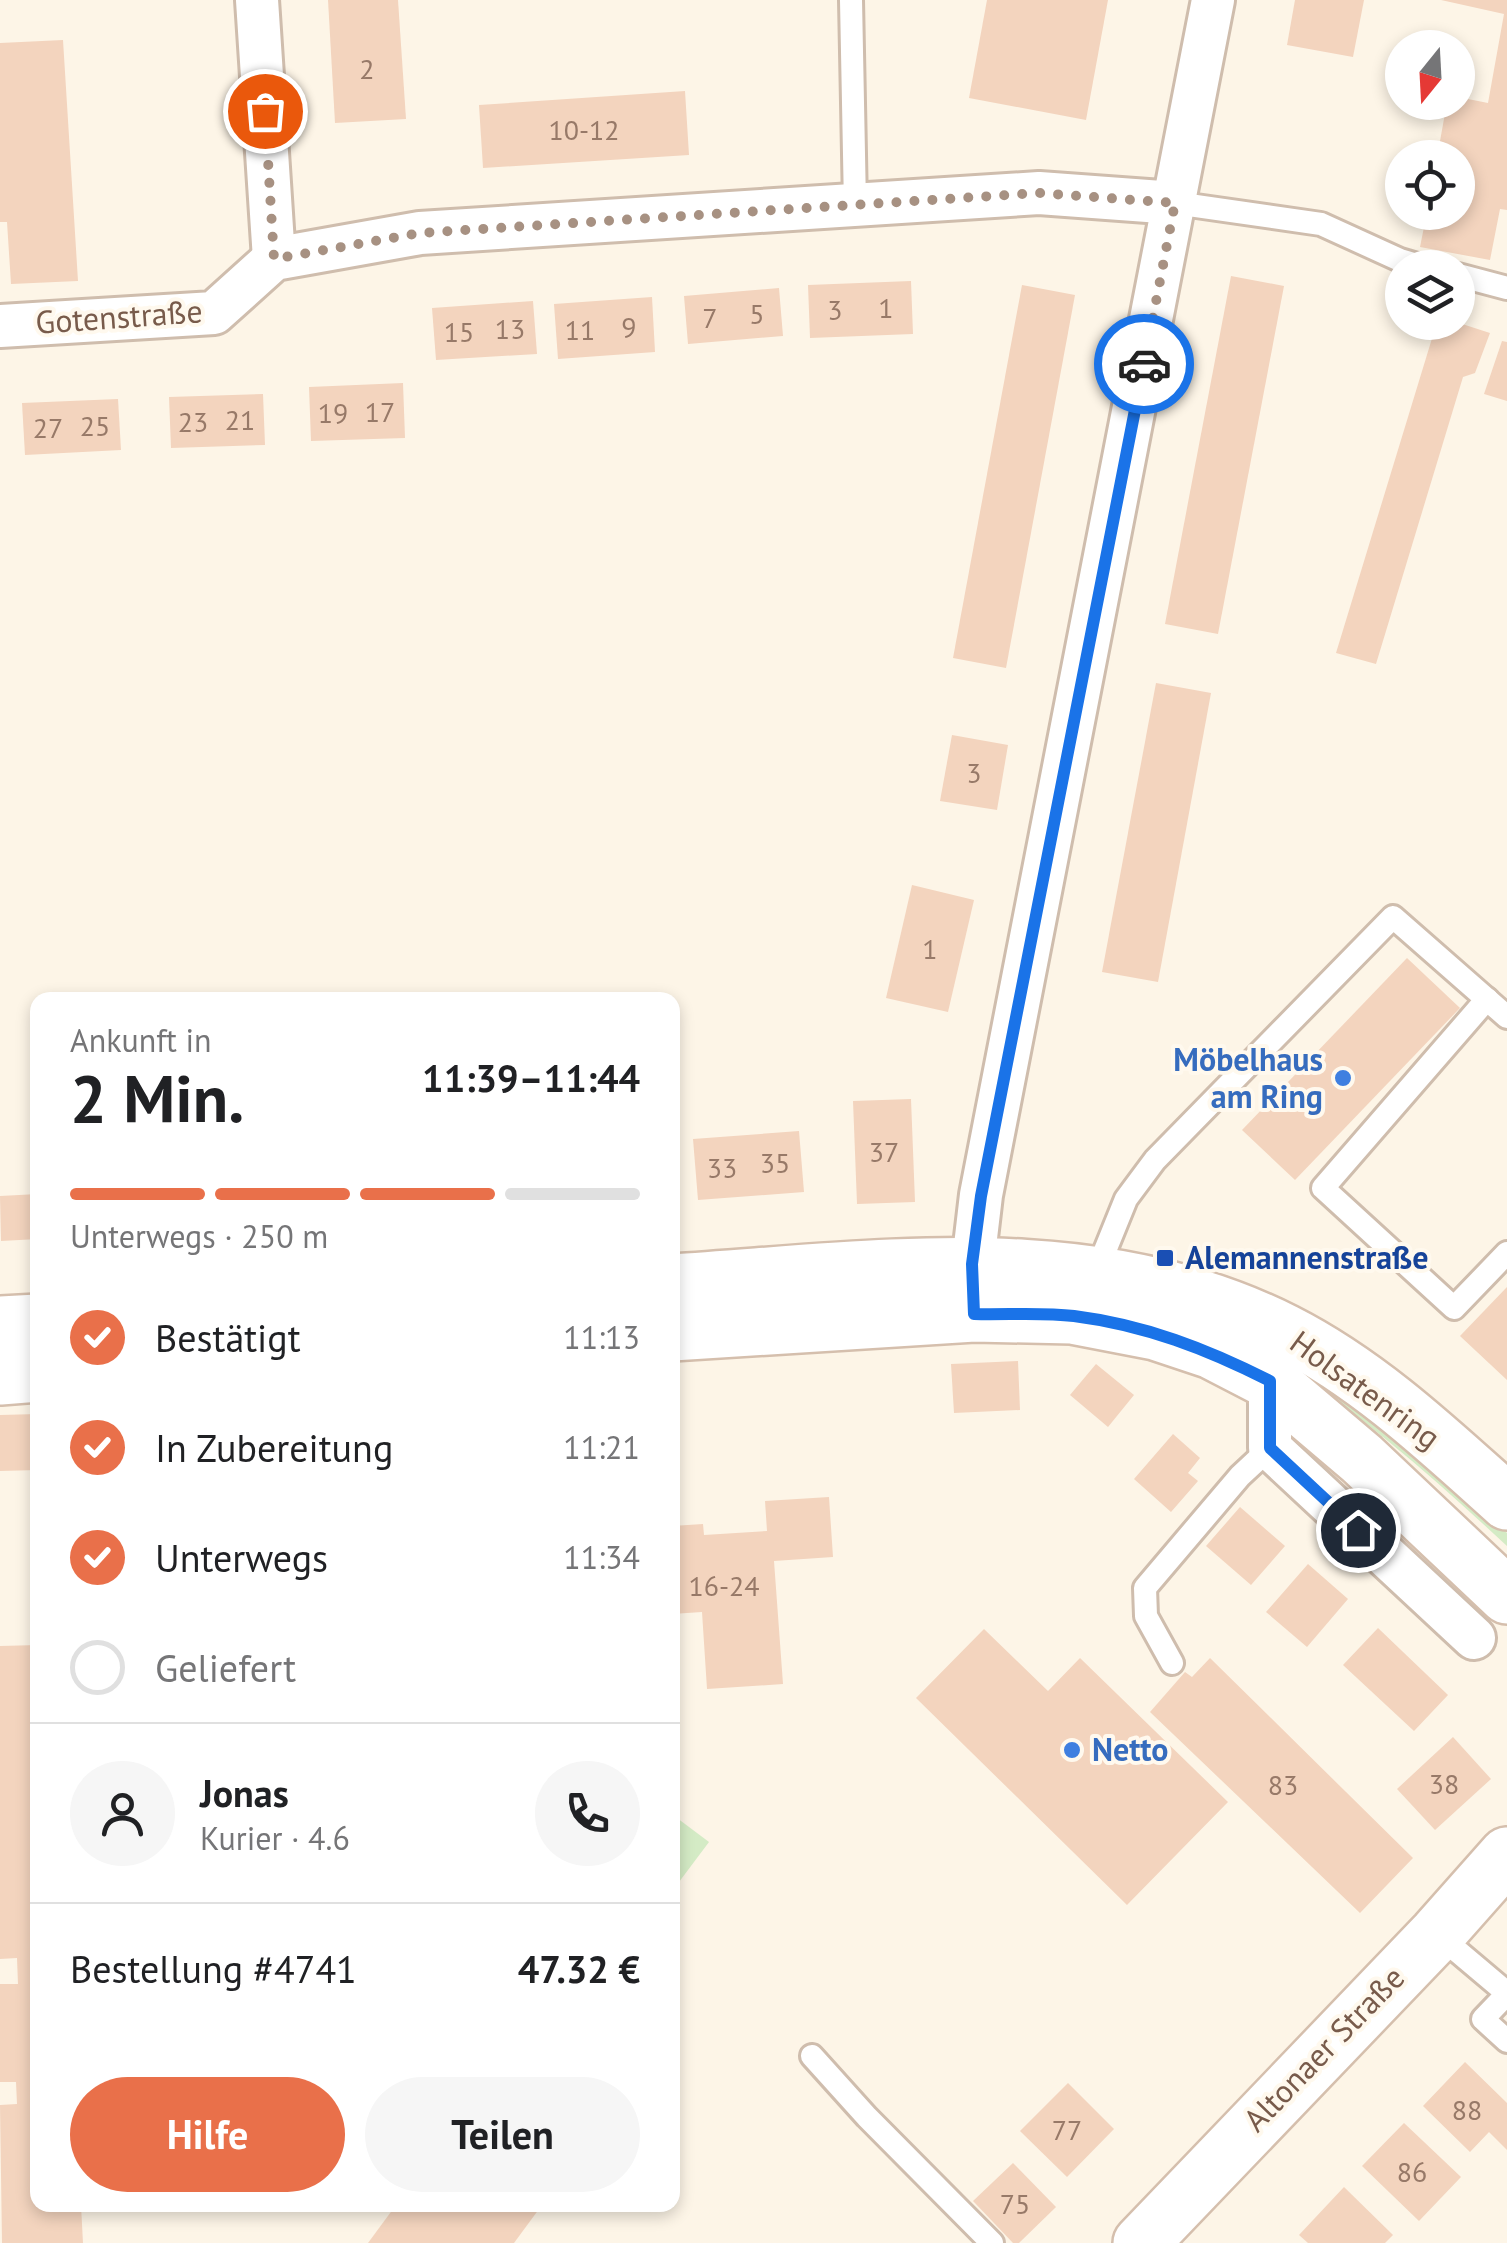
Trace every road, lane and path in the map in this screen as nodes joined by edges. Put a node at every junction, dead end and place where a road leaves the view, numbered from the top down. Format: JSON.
{"nodes":[{"id":1,"x":258,"y":0,"type":"edge"},
{"id":2,"x":851,"y":0,"type":"edge"},
{"id":3,"x":1214,"y":0,"type":"edge"},
{"id":4,"x":1175,"y":203,"type":"junction"},
{"id":5,"x":855,"y":206,"type":"junction"},
{"id":6,"x":1385,"y":253,"type":"edge"},
{"id":7,"x":274,"y":259,"type":"junction"},
{"id":8,"x":1475,"y":280,"type":"edge"},
{"id":9,"x":1507,"y":288,"type":"edge"},
{"id":10,"x":0,"y":326,"type":"edge"},
{"id":11,"x":1487,"y":999,"type":"junction"},
{"id":12,"x":1507,"y":1017,"type":"edge"},
{"id":13,"x":1507,"y":1253,"type":"edge"},
{"id":14,"x":1096,"y":1273,"type":"junction"},
{"id":15,"x":680,"y":1282,"type":"edge"},
{"id":16,"x":973,"y":1289,"type":"junction"},
{"id":17,"x":30,"y":1322,"type":"edge"},
{"id":18,"x":0,"y":1324,"type":"edge"},
{"id":19,"x":680,"y":1332,"type":"edge"},
{"id":20,"x":30,"y":1375,"type":"edge"},
{"id":21,"x":0,"y":1377,"type":"edge"},
{"id":22,"x":1270,"y":1381,"type":"junction"},
{"id":23,"x":1270,"y":1448,"type":"junction"},
{"id":24,"x":1507,"y":1502,"type":"edge"},
{"id":25,"x":1491,"y":1617,"type":"edge"},
{"id":26,"x":1172,"y":1663,"type":"dead end"},
{"id":27,"x":1507,"y":1856,"type":"edge"},
{"id":28,"x":1437,"y":1934,"type":"junction"},
{"id":29,"x":1506,"y":1994,"type":"edge"},
{"id":30,"x":1507,"y":2041,"type":"edge"},
{"id":31,"x":812,"y":2056,"type":"dead end"},
{"id":32,"x":992,"y":2243,"type":"edge"},
{"id":33,"x":1141,"y":2243,"type":"edge"}],
"edges":[{"from":1,"to":7,"type":"street"},
{"from":2,"to":5,"type":"lane"},
{"from":3,"to":4,"type":"street"},
{"from":4,"to":5,"type":"street"},
{"from":4,"to":6,"type":"lane"},
{"from":4,"to":16,"type":"street"},
{"from":5,"to":7,"type":"street"},
{"from":7,"to":10,"type":"street","name":"Gotenstraße"},
{"from":8,"to":9,"type":"lane"},
{"from":11,"to":12,"type":"lane"},
{"from":11,"to":13,"type":"lane"},
{"from":11,"to":14,"type":"lane"},
{"from":14,"to":16,"type":"main road","name":"Holsatenring"},
{"from":14,"to":24,"type":"main road","name":"Holsatenring"},
{"from":15,"to":16,"type":"main road","name":"Holsatenring"},
{"from":16,"to":19,"type":"main road","name":"Holsatenring"},
{"from":16,"to":22,"type":"main road","name":"Holsatenring"},
{"from":17,"to":18,"type":"main road"},
{"from":20,"to":21,"type":"main road"},
{"from":22,"to":23,"type":"street","name":"Holsatenring"},
{"from":22,"to":25,"type":"main road","name":"Holsatenring"},
{"from":23,"to":25,"type":"street","name":"Holsatenring"},
{"from":23,"to":26,"type":"lane"},
{"from":27,"to":28,"type":"main road","name":"Altonaer Straße"},
{"from":28,"to":29,"type":"lane"},
{"from":28,"to":33,"type":"main road","name":"Altonaer Straße"},
{"from":29,"to":30,"type":"lane"},
{"from":31,"to":32,"type":"lane"}]}
